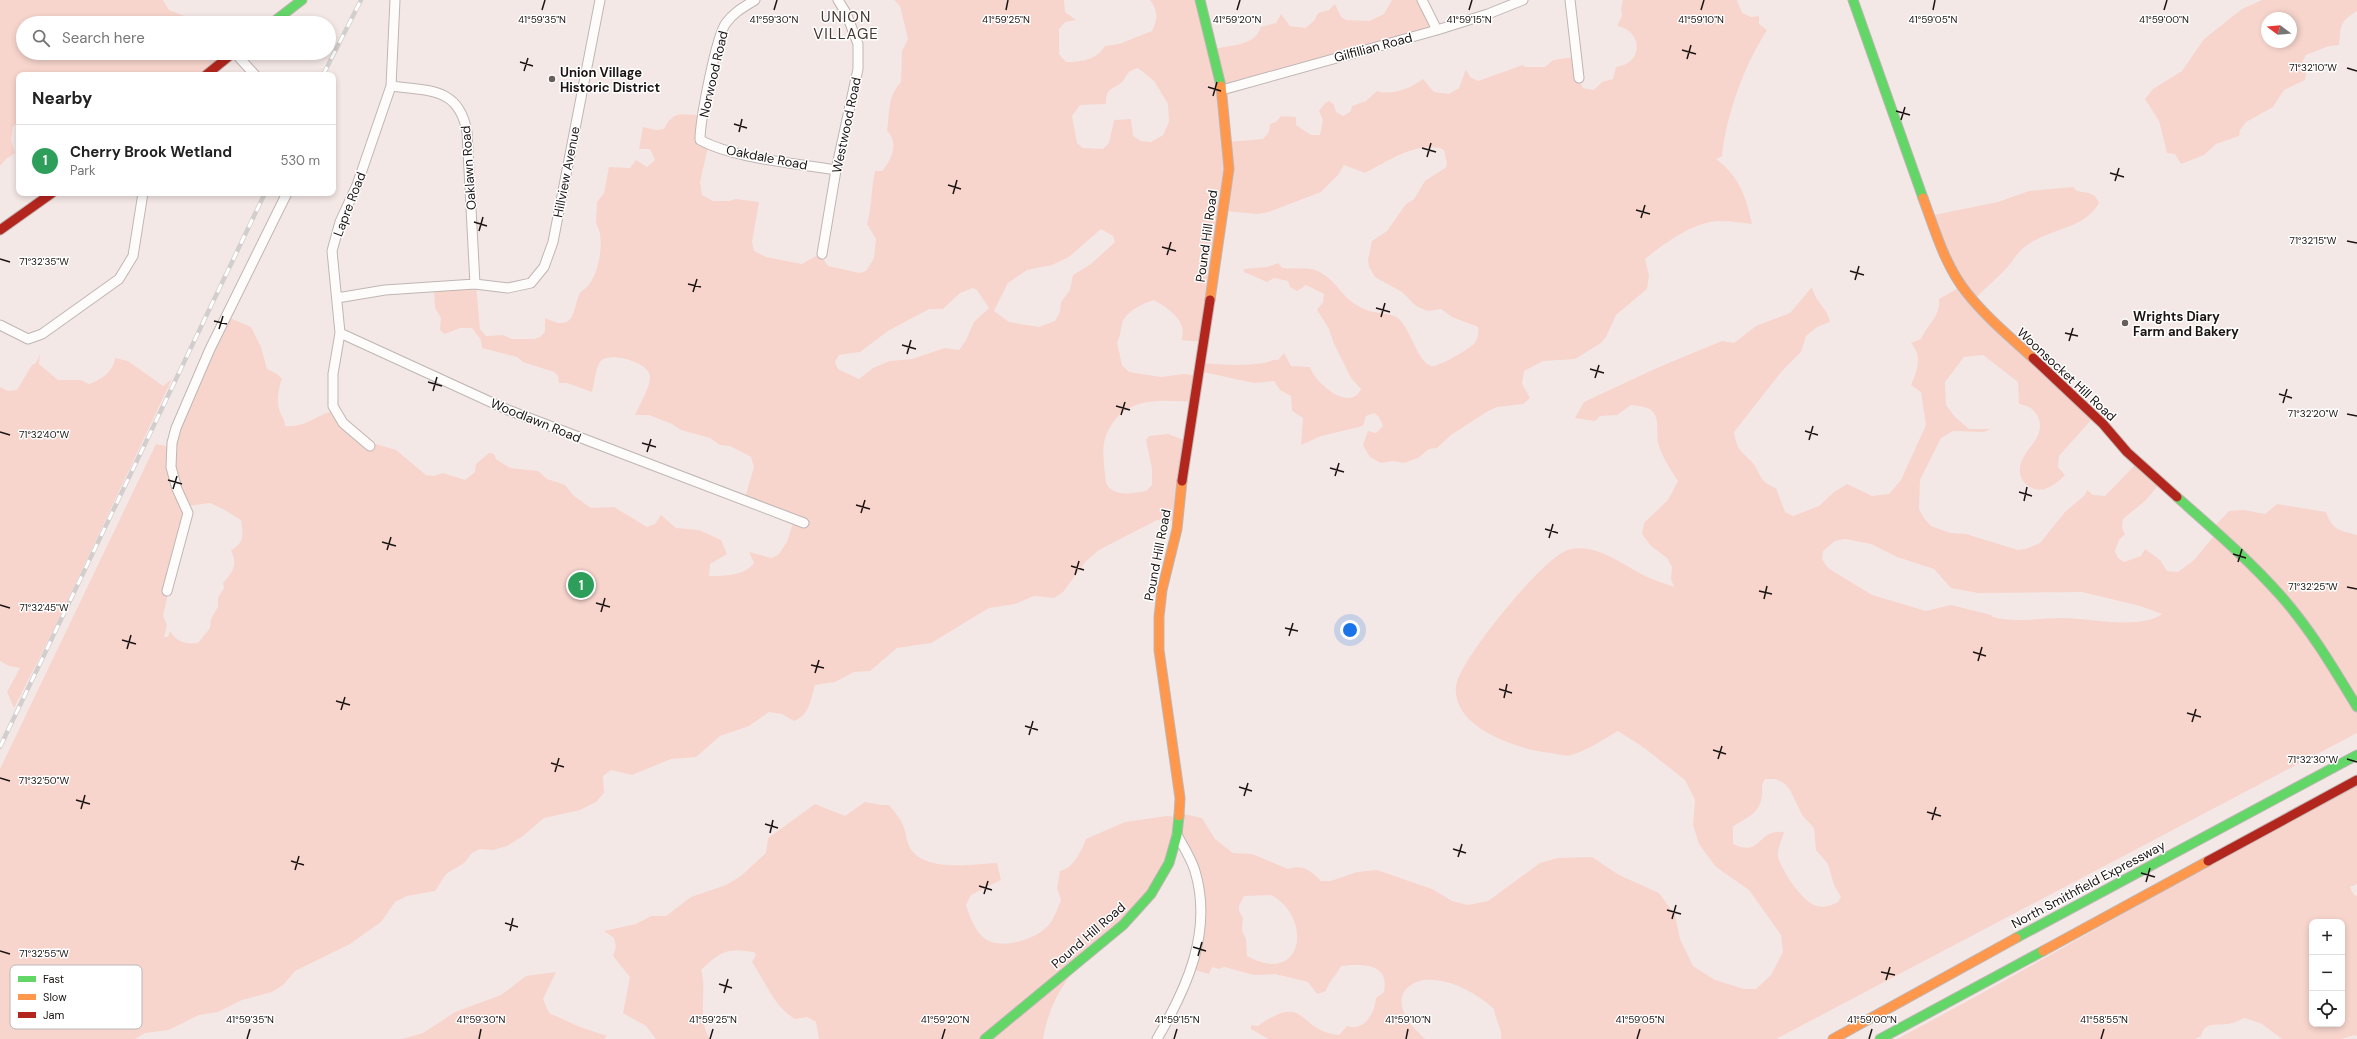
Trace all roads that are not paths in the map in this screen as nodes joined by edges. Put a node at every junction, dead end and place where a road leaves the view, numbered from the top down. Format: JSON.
{"nodes":[{"id":1,"x":302,"y":0,"type":"edge"},
{"id":2,"x":395,"y":0,"type":"edge"},
{"id":3,"x":600,"y":0,"type":"edge"},
{"id":4,"x":755,"y":0,"type":"edge"},
{"id":5,"x":838,"y":0,"type":"edge"},
{"id":6,"x":1200,"y":0,"type":"edge"},
{"id":7,"x":1422,"y":0,"type":"edge"},
{"id":8,"x":1523,"y":0,"type":"edge"},
{"id":9,"x":1570,"y":0,"type":"edge"},
{"id":10,"x":1853,"y":0,"type":"edge"},
{"id":11,"x":281,"y":16,"type":"edge"},
{"id":12,"x":1437,"y":30,"type":"junction"},
{"id":13,"x":225,"y":60,"type":"edge"},
{"id":14,"x":241,"y":60,"type":"edge"},
{"id":15,"x":210,"y":72,"type":"edge"},
{"id":16,"x":252,"y":72,"type":"edge"},
{"id":17,"x":1579,"y":78,"type":"dead end"},
{"id":18,"x":391,"y":86,"type":"junction"},
{"id":19,"x":1222,"y":90,"type":"junction"},
{"id":20,"x":700,"y":140,"type":"joint"},
{"id":21,"x":836,"y":170,"type":"junction"},
{"id":22,"x":48,"y":196,"type":"edge"},
{"id":23,"x":143,"y":196,"type":"edge"},
{"id":24,"x":286,"y":196,"type":"edge"},
{"id":25,"x":0,"y":230,"type":"edge"},
{"id":26,"x":822,"y":254,"type":"dead end"},
{"id":27,"x":476,"y":284,"type":"junction"},
{"id":28,"x":337,"y":298,"type":"junction"},
{"id":29,"x":0,"y":324,"type":"edge"},
{"id":30,"x":340,"y":334,"type":"junction"},
{"id":31,"x":370,"y":446,"type":"dead end"},
{"id":32,"x":804,"y":523,"type":"dead end"},
{"id":33,"x":167,"y":591,"type":"dead end"},
{"id":34,"x":2357,"y":707,"type":"edge"},
{"id":35,"x":2357,"y":755,"type":"edge"},
{"id":36,"x":2357,"y":780,"type":"edge"},
{"id":37,"x":1177,"y":835,"type":"junction"},
{"id":38,"x":985,"y":1039,"type":"edge"},
{"id":39,"x":1157,"y":1039,"type":"edge"},
{"id":40,"x":1833,"y":1039,"type":"edge"},
{"id":41,"x":1880,"y":1039,"type":"edge"}],
"edges":[{"from":1,"to":11,"type":"main road"},
{"from":2,"to":18,"type":"street","name":"Lapre Road"},
{"from":3,"to":27,"type":"street","name":"Hillview Avenue"},
{"from":4,"to":20,"type":"street","name":"Norwood Road"},
{"from":5,"to":21,"type":"street","name":"Westwood Road"},
{"from":6,"to":19,"type":"main road","name":"Pound Hill Road"},
{"from":7,"to":12,"type":"street"},
{"from":8,"to":12,"type":"street","name":"Gilfillian Road"},
{"from":9,"to":17,"type":"street"},
{"from":10,"to":34,"type":"main road","name":"Woonsocket Hill Road"},
{"from":12,"to":19,"type":"street","name":"Gilfillian Road"},
{"from":13,"to":15,"type":"main road"},
{"from":14,"to":16,"type":"street"},
{"from":18,"to":27,"type":"street","name":"Oaklawn Road"},
{"from":18,"to":28,"type":"street","name":"Lapre Road"},
{"from":19,"to":37,"type":"main road","name":"Pound Hill Road"},
{"from":20,"to":21,"type":"street","name":"Oakdale Road"},
{"from":21,"to":26,"type":"street","name":"Westwood Road"},
{"from":22,"to":25,"type":"main road"},
{"from":23,"to":29,"type":"street"},
{"from":24,"to":33,"type":"street"},
{"from":27,"to":28,"type":"street"},
{"from":28,"to":30,"type":"street","name":"Lapre Road"},
{"from":30,"to":31,"type":"street","name":"Lapre Road"},
{"from":30,"to":32,"type":"street","name":"Woodlawn Road"},
{"from":35,"to":40,"type":"main road","name":"North Smithfield Expressway"},
{"from":36,"to":41,"type":"main road"},
{"from":37,"to":38,"type":"main road","name":"Pound Hill Road"},
{"from":37,"to":39,"type":"street"}]}
